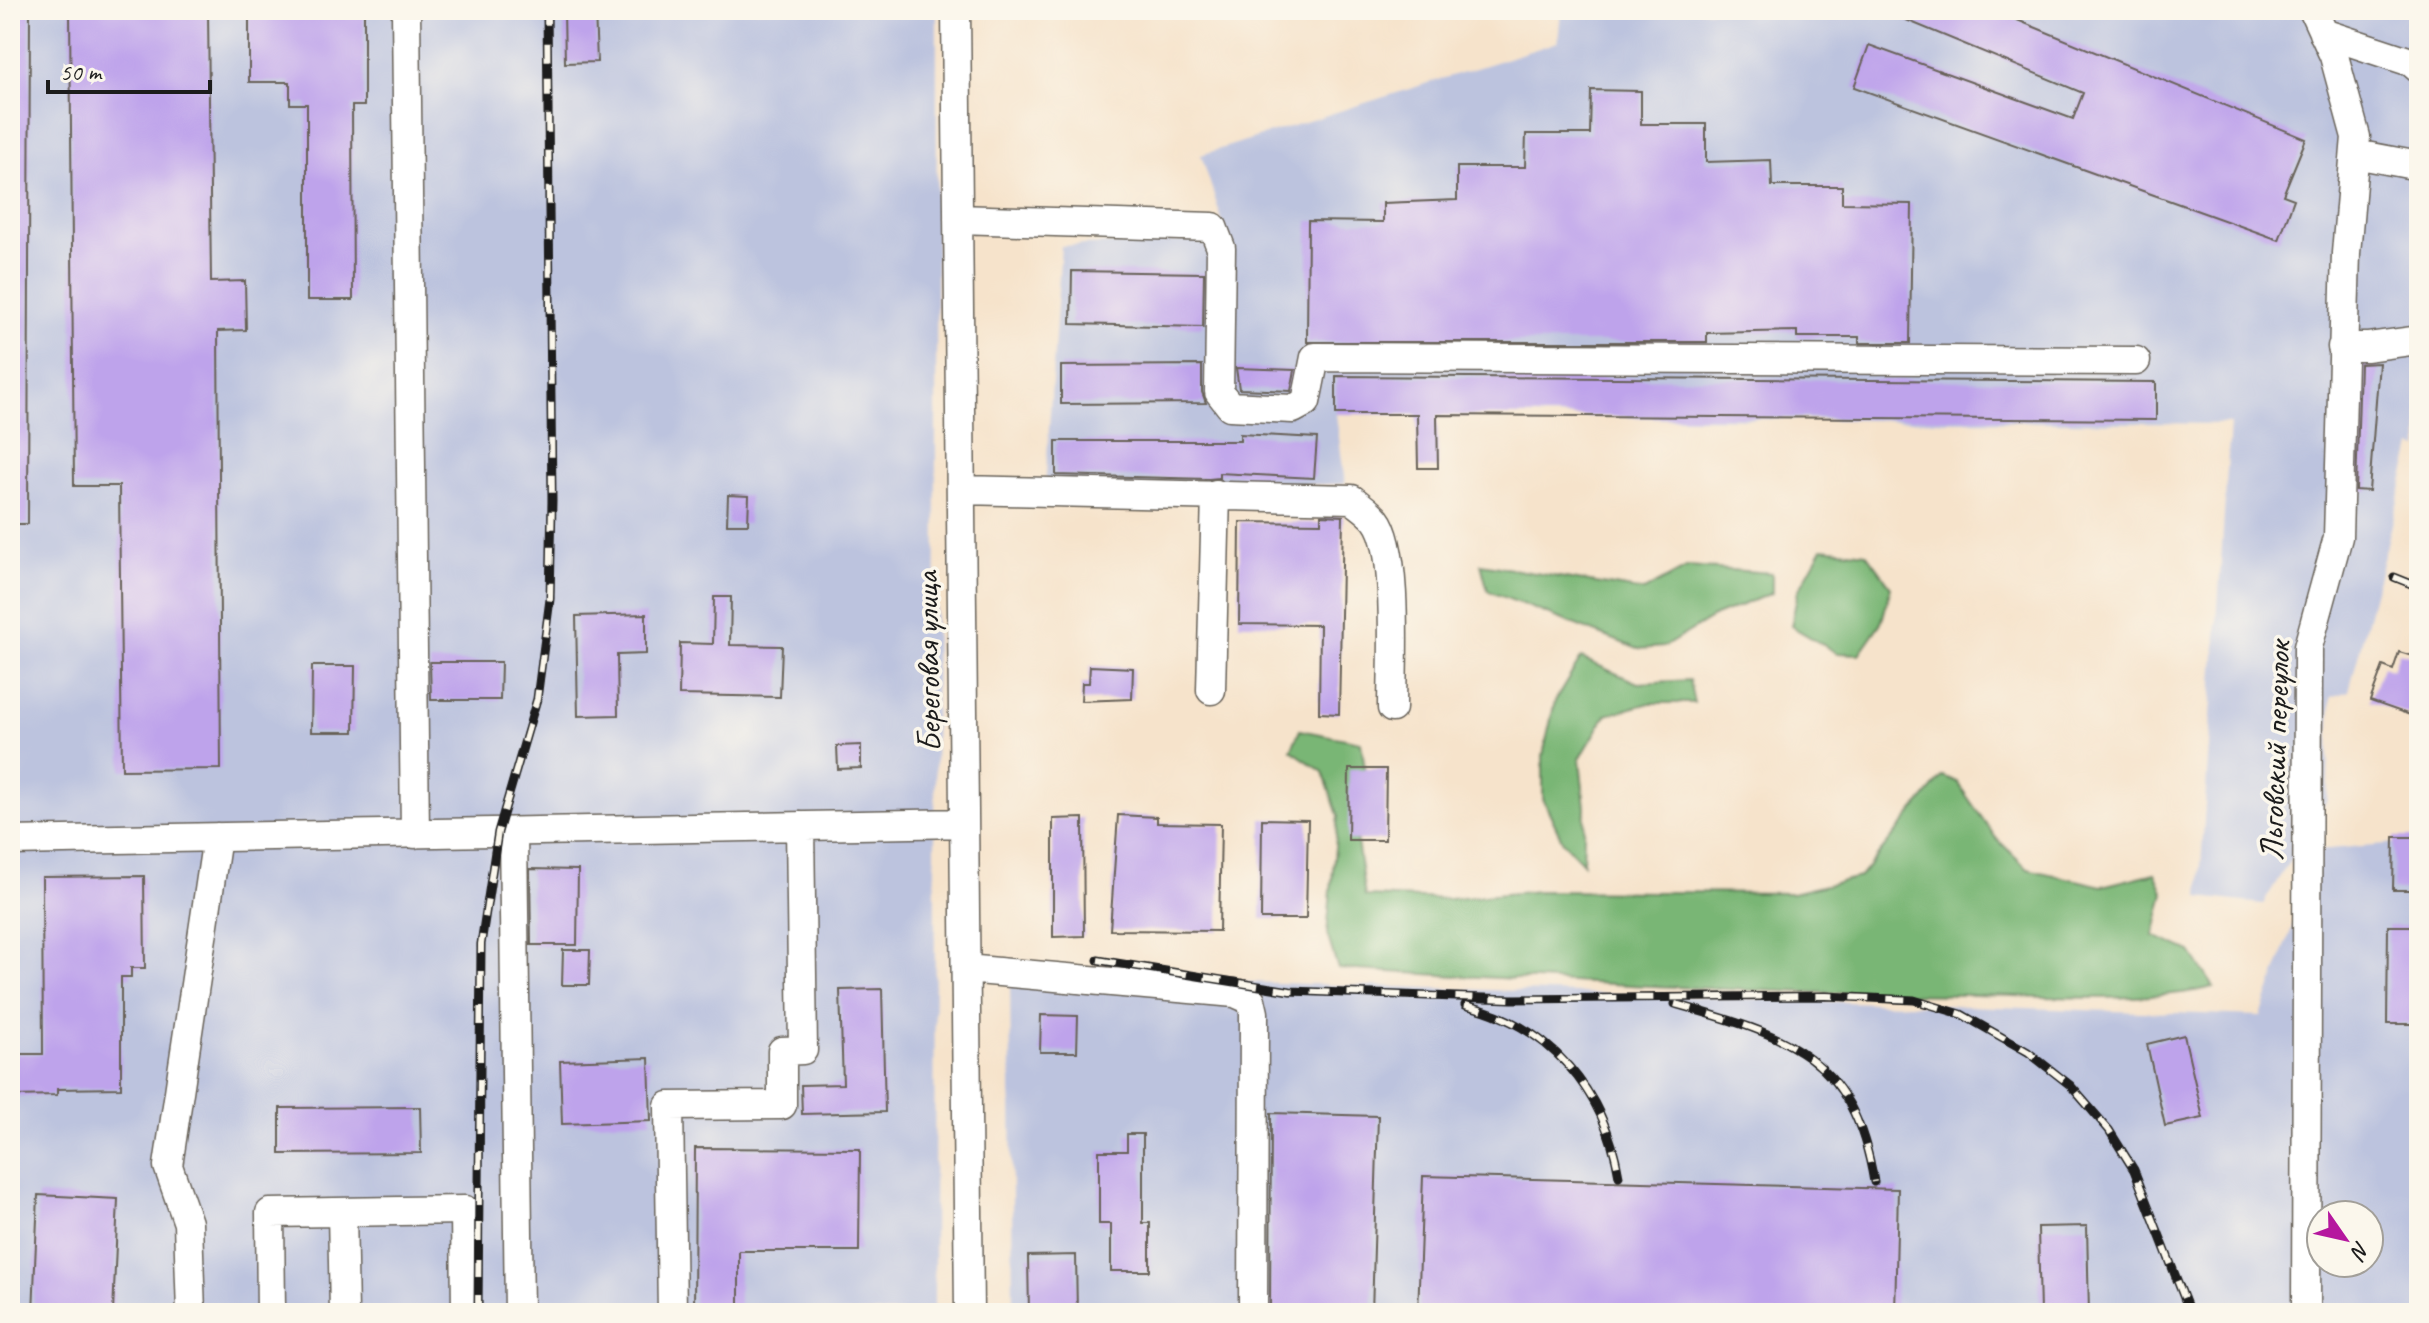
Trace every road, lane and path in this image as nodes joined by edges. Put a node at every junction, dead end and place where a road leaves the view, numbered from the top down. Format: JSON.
{"nodes":[{"id":1,"x":406,"y":10,"type":"edge"},
{"id":2,"x":956,"y":10,"type":"edge"},
{"id":3,"x":2318,"y":22,"type":"edge"},
{"id":4,"x":2419,"y":69,"type":"edge"},
{"id":5,"x":2355,"y":154,"type":"junction"},
{"id":6,"x":2419,"y":166,"type":"edge"},
{"id":7,"x":958,"y":219,"type":"junction"},
{"id":8,"x":2419,"y":340,"type":"edge"},
{"id":9,"x":2342,"y":347,"type":"junction"},
{"id":10,"x":2136,"y":361,"type":"dead end"},
{"id":11,"x":961,"y":490,"type":"junction"},
{"id":12,"x":1216,"y":494,"type":"junction"},
{"id":13,"x":1211,"y":690,"type":"dead end"},
{"id":14,"x":1392,"y":708,"type":"dead end"},
{"id":15,"x":964,"y":823,"type":"junction"},
{"id":16,"x":800,"y":826,"type":"junction"},
{"id":17,"x":513,"y":832,"type":"junction"},
{"id":18,"x":415,"y":834,"type":"junction"},
{"id":19,"x":217,"y":837,"type":"junction"},
{"id":20,"x":10,"y":841,"type":"edge"},
{"id":21,"x":966,"y":969,"type":"junction"},
{"id":22,"x":342,"y":1212,"type":"junction"},
{"id":23,"x":191,"y":1313,"type":"edge"},
{"id":24,"x":271,"y":1313,"type":"edge"},
{"id":25,"x":344,"y":1313,"type":"edge"},
{"id":26,"x":466,"y":1313,"type":"edge"},
{"id":27,"x":519,"y":1313,"type":"edge"},
{"id":28,"x":672,"y":1313,"type":"edge"},
{"id":29,"x":969,"y":1313,"type":"edge"},
{"id":30,"x":1253,"y":1313,"type":"edge"},
{"id":31,"x":2306,"y":1313,"type":"edge"}],
"edges":[{"from":1,"to":18,"type":"street"},
{"from":2,"to":7,"type":"street","name":"Береговая улица"},
{"from":3,"to":4,"type":"street"},
{"from":3,"to":5,"type":"street","name":"Льговский переулок"},
{"from":5,"to":6,"type":"street"},
{"from":5,"to":9,"type":"street","name":"Льговский переулок"},
{"from":7,"to":10,"type":"street"},
{"from":7,"to":11,"type":"street","name":"Береговая улица"},
{"from":8,"to":9,"type":"street"},
{"from":9,"to":31,"type":"street","name":"Льговский переулок"},
{"from":11,"to":12,"type":"street"},
{"from":11,"to":15,"type":"street","name":"Береговая улица"},
{"from":12,"to":13,"type":"street"},
{"from":12,"to":14,"type":"street"},
{"from":15,"to":16,"type":"street"},
{"from":15,"to":21,"type":"street","name":"Береговая улица"},
{"from":16,"to":17,"type":"street"},
{"from":16,"to":28,"type":"street"},
{"from":17,"to":18,"type":"street"},
{"from":17,"to":27,"type":"street"},
{"from":18,"to":19,"type":"street"},
{"from":19,"to":20,"type":"street"},
{"from":19,"to":23,"type":"street"},
{"from":21,"to":29,"type":"street","name":"Береговая улица"},
{"from":21,"to":30,"type":"street"},
{"from":22,"to":24,"type":"street"},
{"from":22,"to":25,"type":"street"},
{"from":22,"to":26,"type":"street"}]}
